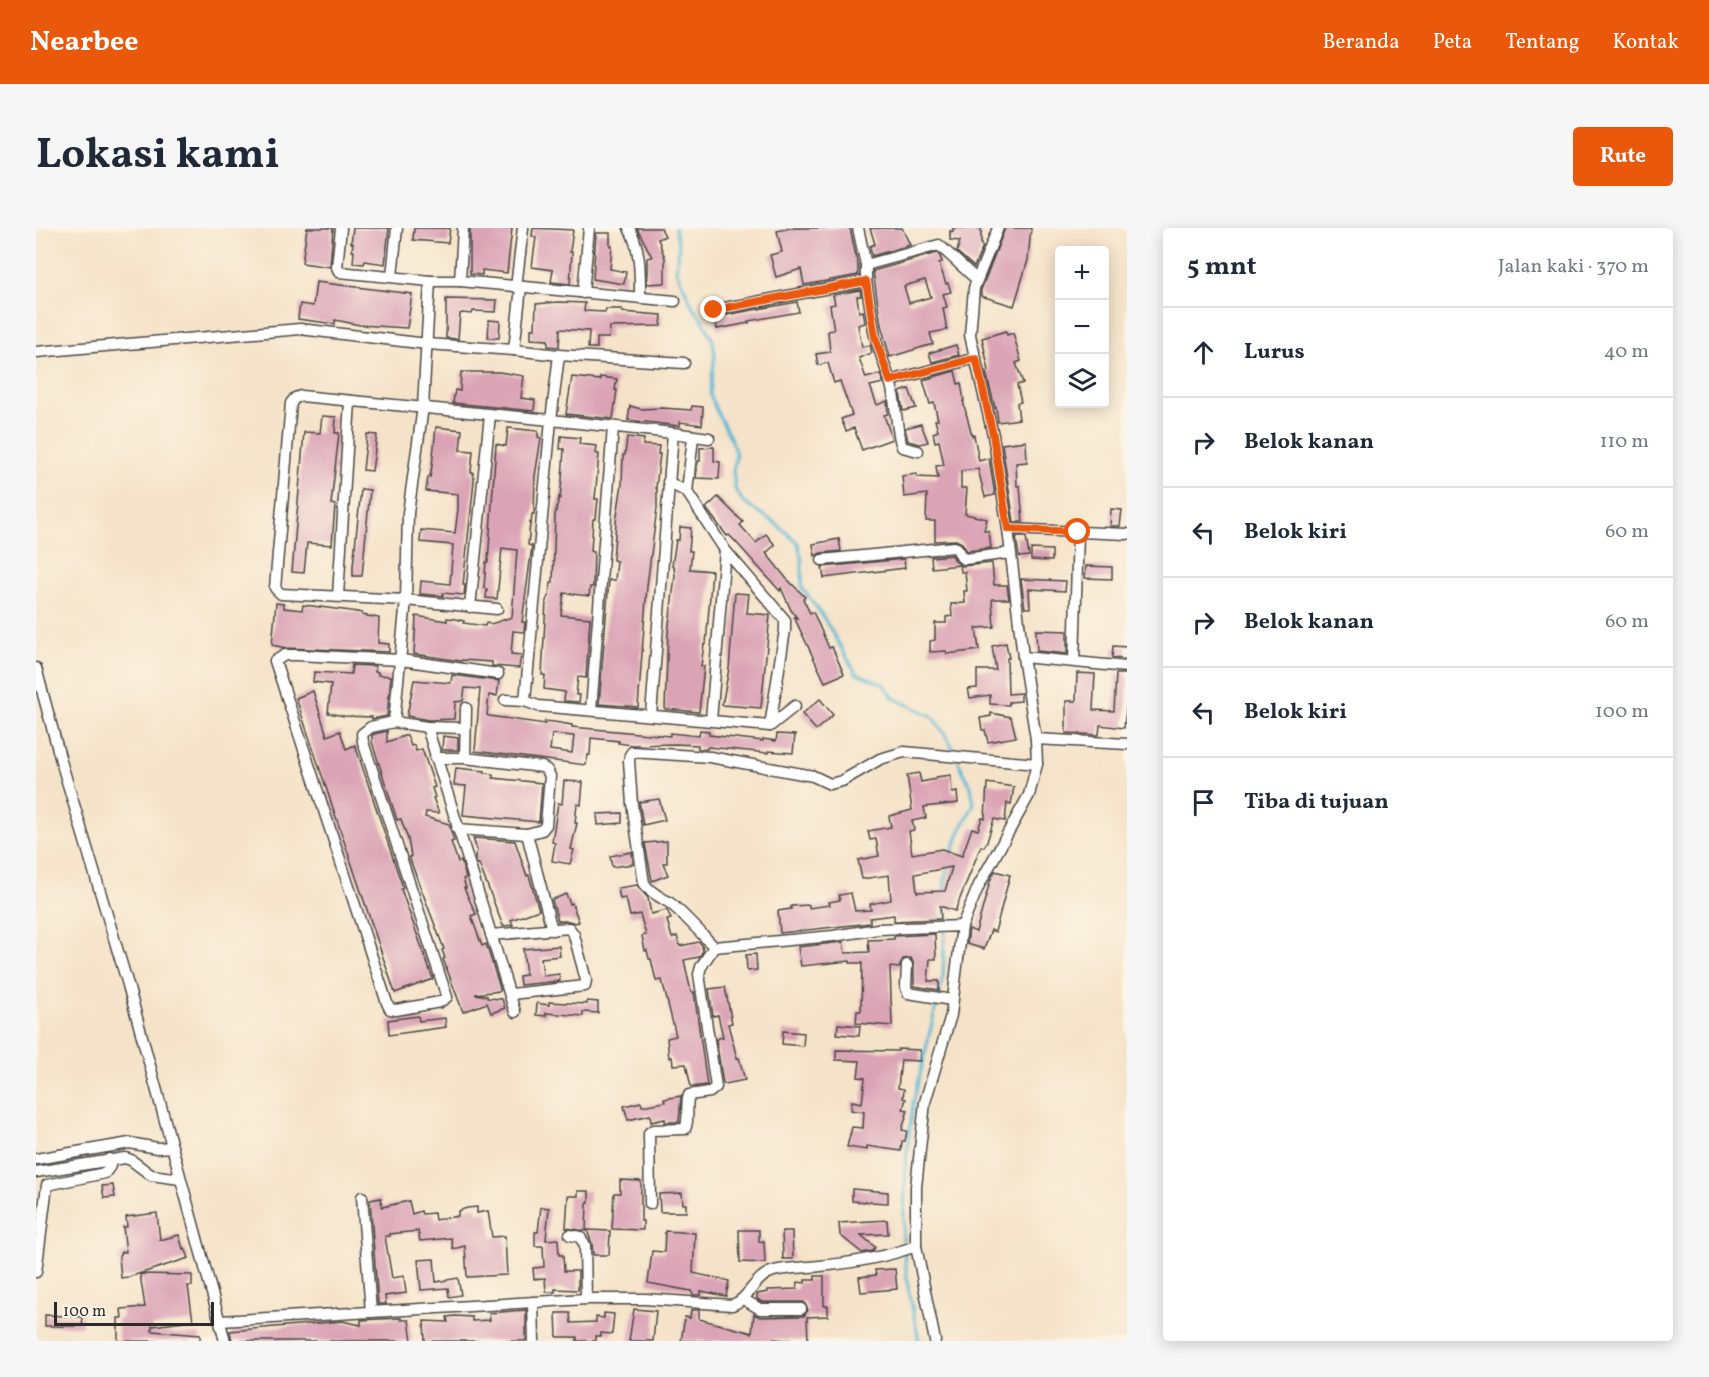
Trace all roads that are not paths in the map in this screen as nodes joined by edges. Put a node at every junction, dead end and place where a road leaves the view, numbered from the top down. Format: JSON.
{"nodes":[{"id":1,"x":341,"y":228,"type":"edge"},
{"id":2,"x":397,"y":228,"type":"edge"},
{"id":3,"x":463,"y":228,"type":"edge"},
{"id":4,"x":524,"y":228,"type":"edge"},
{"id":5,"x":589,"y":228,"type":"edge"},
{"id":6,"x":629,"y":228,"type":"edge"},
{"id":7,"x":858,"y":228,"type":"edge"},
{"id":8,"x":998,"y":228,"type":"edge"},
{"id":9,"x":866,"y":265,"type":"junction"},
{"id":10,"x":392,"y":276,"type":"junction"},
{"id":11,"x":976,"y":279,"type":"junction"},
{"id":12,"x":430,"y":280,"type":"junction"},
{"id":13,"x":460,"y":281,"type":"junction"},
{"id":14,"x":866,"y":281,"type":"junction"},
{"id":15,"x":519,"y":287,"type":"junction"},
{"id":16,"x":583,"y":293,"type":"junction"},
{"id":17,"x":640,"y":298,"type":"junction"},
{"id":18,"x":675,"y":301,"type":"dead end"},
{"id":19,"x":714,"y":310,"type":"dead end"},
{"id":20,"x":427,"y":344,"type":"junction"},
{"id":21,"x":514,"y":350,"type":"junction"},
{"id":22,"x":36,"y":352,"type":"edge"},
{"id":23,"x":559,"y":355,"type":"junction"},
{"id":24,"x":976,"y":358,"type":"junction"},
{"id":25,"x":684,"y":363,"type":"dead end"},
{"id":26,"x":890,"y":381,"type":"junction"},
{"id":27,"x":350,"y":401,"type":"junction"},
{"id":28,"x":423,"y":407,"type":"junction"},
{"id":29,"x":490,"y":415,"type":"junction"},
{"id":30,"x":551,"y":420,"type":"junction"},
{"id":31,"x":613,"y":427,"type":"junction"},
{"id":32,"x":673,"y":433,"type":"junction"},
{"id":33,"x":693,"y":437,"type":"junction"},
{"id":34,"x":709,"y":438,"type":"dead end"},
{"id":35,"x":918,"y":451,"type":"dead end"},
{"id":36,"x":668,"y":482,"type":"junction"},
{"id":37,"x":687,"y":492,"type":"junction"},
{"id":38,"x":1008,"y":529,"type":"junction"},
{"id":39,"x":1078,"y":532,"type":"junction"},
{"id":40,"x":1127,"y":534,"type":"edge"},
{"id":41,"x":725,"y":550,"type":"junction"},
{"id":42,"x":1010,"y":553,"type":"junction"},
{"id":43,"x":822,"y":560,"type":"dead end"},
{"id":44,"x":338,"y":596,"type":"junction"},
{"id":45,"x":406,"y":600,"type":"junction"},
{"id":46,"x":470,"y":607,"type":"junction"},
{"id":47,"x":497,"y":609,"type":"dead end"},
{"id":48,"x":1023,"y":657,"type":"junction"},
{"id":49,"x":401,"y":660,"type":"junction"},
{"id":50,"x":1074,"y":661,"type":"junction"},
{"id":51,"x":1127,"y":667,"type":"edge"},
{"id":52,"x":36,"y":668,"type":"edge"},
{"id":53,"x":498,"y":674,"type":"dead end"},
{"id":54,"x":505,"y":700,"type":"dead end"},
{"id":55,"x":525,"y":701,"type":"junction"},
{"id":56,"x":795,"y":706,"type":"dead end"},
{"id":57,"x":466,"y":708,"type":"dead end"},
{"id":58,"x":591,"y":710,"type":"junction"},
{"id":59,"x":651,"y":715,"type":"junction"},
{"id":60,"x":711,"y":720,"type":"junction"},
{"id":61,"x":394,"y":722,"type":"junction"},
{"id":62,"x":770,"y":726,"type":"junction"},
{"id":63,"x":427,"y":727,"type":"junction"},
{"id":64,"x":464,"y":728,"type":"junction"},
{"id":65,"x":1036,"y":739,"type":"junction"},
{"id":66,"x":1127,"y":744,"type":"edge"},
{"id":67,"x":435,"y":758,"type":"junction"},
{"id":68,"x":465,"y":758,"type":"junction"},
{"id":69,"x":1036,"y":764,"type":"junction"},
{"id":70,"x":457,"y":829,"type":"junction"},
{"id":71,"x":526,"y":834,"type":"junction"},
{"id":72,"x":962,"y":926,"type":"junction"},
{"id":73,"x":552,"y":930,"type":"junction"},
{"id":74,"x":491,"y":934,"type":"junction"},
{"id":75,"x":714,"y":947,"type":"junction"},
{"id":76,"x":906,"y":965,"type":"dead end"},
{"id":77,"x":511,"y":994,"type":"junction"},
{"id":78,"x":943,"y":998,"type":"junction"},
{"id":79,"x":515,"y":1012,"type":"dead end"},
{"id":80,"x":134,"y":1144,"type":"junction"},
{"id":81,"x":172,"y":1147,"type":"junction"},
{"id":82,"x":36,"y":1159,"type":"edge"},
{"id":83,"x":109,"y":1160,"type":"junction"},
{"id":84,"x":131,"y":1160,"type":"junction"},
{"id":85,"x":36,"y":1172,"type":"edge"},
{"id":86,"x":180,"y":1179,"type":"junction"},
{"id":87,"x":362,"y":1197,"type":"dead end"},
{"id":88,"x":650,"y":1204,"type":"dead end"},
{"id":89,"x":570,"y":1235,"type":"dead end"},
{"id":90,"x":908,"y":1249,"type":"junction"},
{"id":91,"x":36,"y":1272,"type":"edge"},
{"id":92,"x":586,"y":1299,"type":"junction"},
{"id":93,"x":743,"y":1299,"type":"junction"},
{"id":94,"x":533,"y":1302,"type":"junction"},
{"id":95,"x":801,"y":1310,"type":"dead end"},
{"id":96,"x":371,"y":1312,"type":"junction"},
{"id":97,"x":220,"y":1321,"type":"junction"},
{"id":98,"x":225,"y":1341,"type":"edge"},
{"id":99,"x":534,"y":1341,"type":"edge"},
{"id":100,"x":934,"y":1341,"type":"edge"}],
"edges":[{"from":1,"to":10,"type":"street"},
{"from":2,"to":10,"type":"street"},
{"from":3,"to":13,"type":"street"},
{"from":4,"to":15,"type":"street"},
{"from":5,"to":16,"type":"street"},
{"from":6,"to":17,"type":"street"},
{"from":7,"to":9,"type":"street"},
{"from":8,"to":11,"type":"street"},
{"from":9,"to":11,"type":"street"},
{"from":9,"to":14,"type":"street"},
{"from":10,"to":12,"type":"street"},
{"from":11,"to":24,"type":"street"},
{"from":12,"to":13,"type":"street"},
{"from":12,"to":20,"type":"street"},
{"from":13,"to":15,"type":"street"},
{"from":14,"to":19,"type":"street"},
{"from":14,"to":26,"type":"street"},
{"from":15,"to":16,"type":"street"},
{"from":15,"to":21,"type":"street"},
{"from":16,"to":17,"type":"street"},
{"from":17,"to":18,"type":"street"},
{"from":20,"to":21,"type":"street"},
{"from":20,"to":22,"type":"street"},
{"from":20,"to":28,"type":"street"},
{"from":21,"to":23,"type":"street"},
{"from":23,"to":25,"type":"street"},
{"from":23,"to":30,"type":"street"},
{"from":24,"to":26,"type":"street"},
{"from":24,"to":38,"type":"street"},
{"from":26,"to":35,"type":"street"},
{"from":27,"to":28,"type":"street"},
{"from":27,"to":44,"type":"street"},
{"from":27,"to":44,"type":"street"},
{"from":28,"to":29,"type":"street"},
{"from":28,"to":45,"type":"street"},
{"from":29,"to":30,"type":"street"},
{"from":29,"to":46,"type":"street"},
{"from":30,"to":31,"type":"street"},
{"from":30,"to":55,"type":"street"},
{"from":31,"to":32,"type":"street"},
{"from":31,"to":58,"type":"street"},
{"from":32,"to":33,"type":"street"},
{"from":32,"to":36,"type":"street"},
{"from":33,"to":34,"type":"street"},
{"from":33,"to":37,"type":"street"},
{"from":36,"to":37,"type":"street"},
{"from":36,"to":59,"type":"street"},
{"from":37,"to":41,"type":"street"},
{"from":38,"to":39,"type":"street"},
{"from":38,"to":42,"type":"street"},
{"from":39,"to":40,"type":"street"},
{"from":39,"to":50,"type":"street"},
{"from":41,"to":60,"type":"street"},
{"from":41,"to":62,"type":"street"},
{"from":42,"to":43,"type":"street"},
{"from":42,"to":48,"type":"street"},
{"from":44,"to":45,"type":"street"},
{"from":45,"to":46,"type":"street"},
{"from":45,"to":49,"type":"street"},
{"from":46,"to":47,"type":"street"},
{"from":48,"to":50,"type":"street"},
{"from":48,"to":65,"type":"street"},
{"from":49,"to":53,"type":"street"},
{"from":49,"to":61,"type":"street"},
{"from":49,"to":61,"type":"street"},
{"from":50,"to":51,"type":"street"},
{"from":52,"to":81,"type":"street"},
{"from":54,"to":55,"type":"street"},
{"from":55,"to":58,"type":"street"},
{"from":56,"to":62,"type":"street"},
{"from":57,"to":64,"type":"street"},
{"from":58,"to":59,"type":"street"},
{"from":59,"to":60,"type":"street"},
{"from":60,"to":62,"type":"street"},
{"from":61,"to":63,"type":"street"},
{"from":63,"to":64,"type":"street"},
{"from":63,"to":67,"type":"street"},
{"from":64,"to":68,"type":"street"},
{"from":65,"to":66,"type":"street"},
{"from":65,"to":69,"type":"street"},
{"from":67,"to":68,"type":"street"},
{"from":67,"to":70,"type":"street"},
{"from":68,"to":71,"type":"street"},
{"from":69,"to":72,"type":"street"},
{"from":69,"to":75,"type":"street"},
{"from":70,"to":71,"type":"street"},
{"from":70,"to":74,"type":"street"},
{"from":71,"to":73,"type":"street"},
{"from":72,"to":75,"type":"street"},
{"from":72,"to":78,"type":"street"},
{"from":73,"to":74,"type":"street"},
{"from":73,"to":77,"type":"street"},
{"from":74,"to":77,"type":"street"},
{"from":75,"to":88,"type":"street"},
{"from":76,"to":78,"type":"street"},
{"from":77,"to":79,"type":"street"},
{"from":78,"to":90,"type":"street"},
{"from":80,"to":81,"type":"street"},
{"from":80,"to":82,"type":"street"},
{"from":80,"to":84,"type":"street"},
{"from":81,"to":86,"type":"street"},
{"from":83,"to":84,"type":"street"},
{"from":83,"to":85,"type":"street"},
{"from":83,"to":91,"type":"street"},
{"from":84,"to":86,"type":"street"},
{"from":86,"to":97,"type":"street"},
{"from":87,"to":96,"type":"street"},
{"from":89,"to":92,"type":"street"},
{"from":90,"to":93,"type":"street"},
{"from":90,"to":100,"type":"street"},
{"from":92,"to":93,"type":"street"},
{"from":92,"to":94,"type":"street"},
{"from":93,"to":95,"type":"street"},
{"from":94,"to":96,"type":"street"},
{"from":94,"to":99,"type":"street"},
{"from":96,"to":97,"type":"street"},
{"from":97,"to":98,"type":"street"}]}
